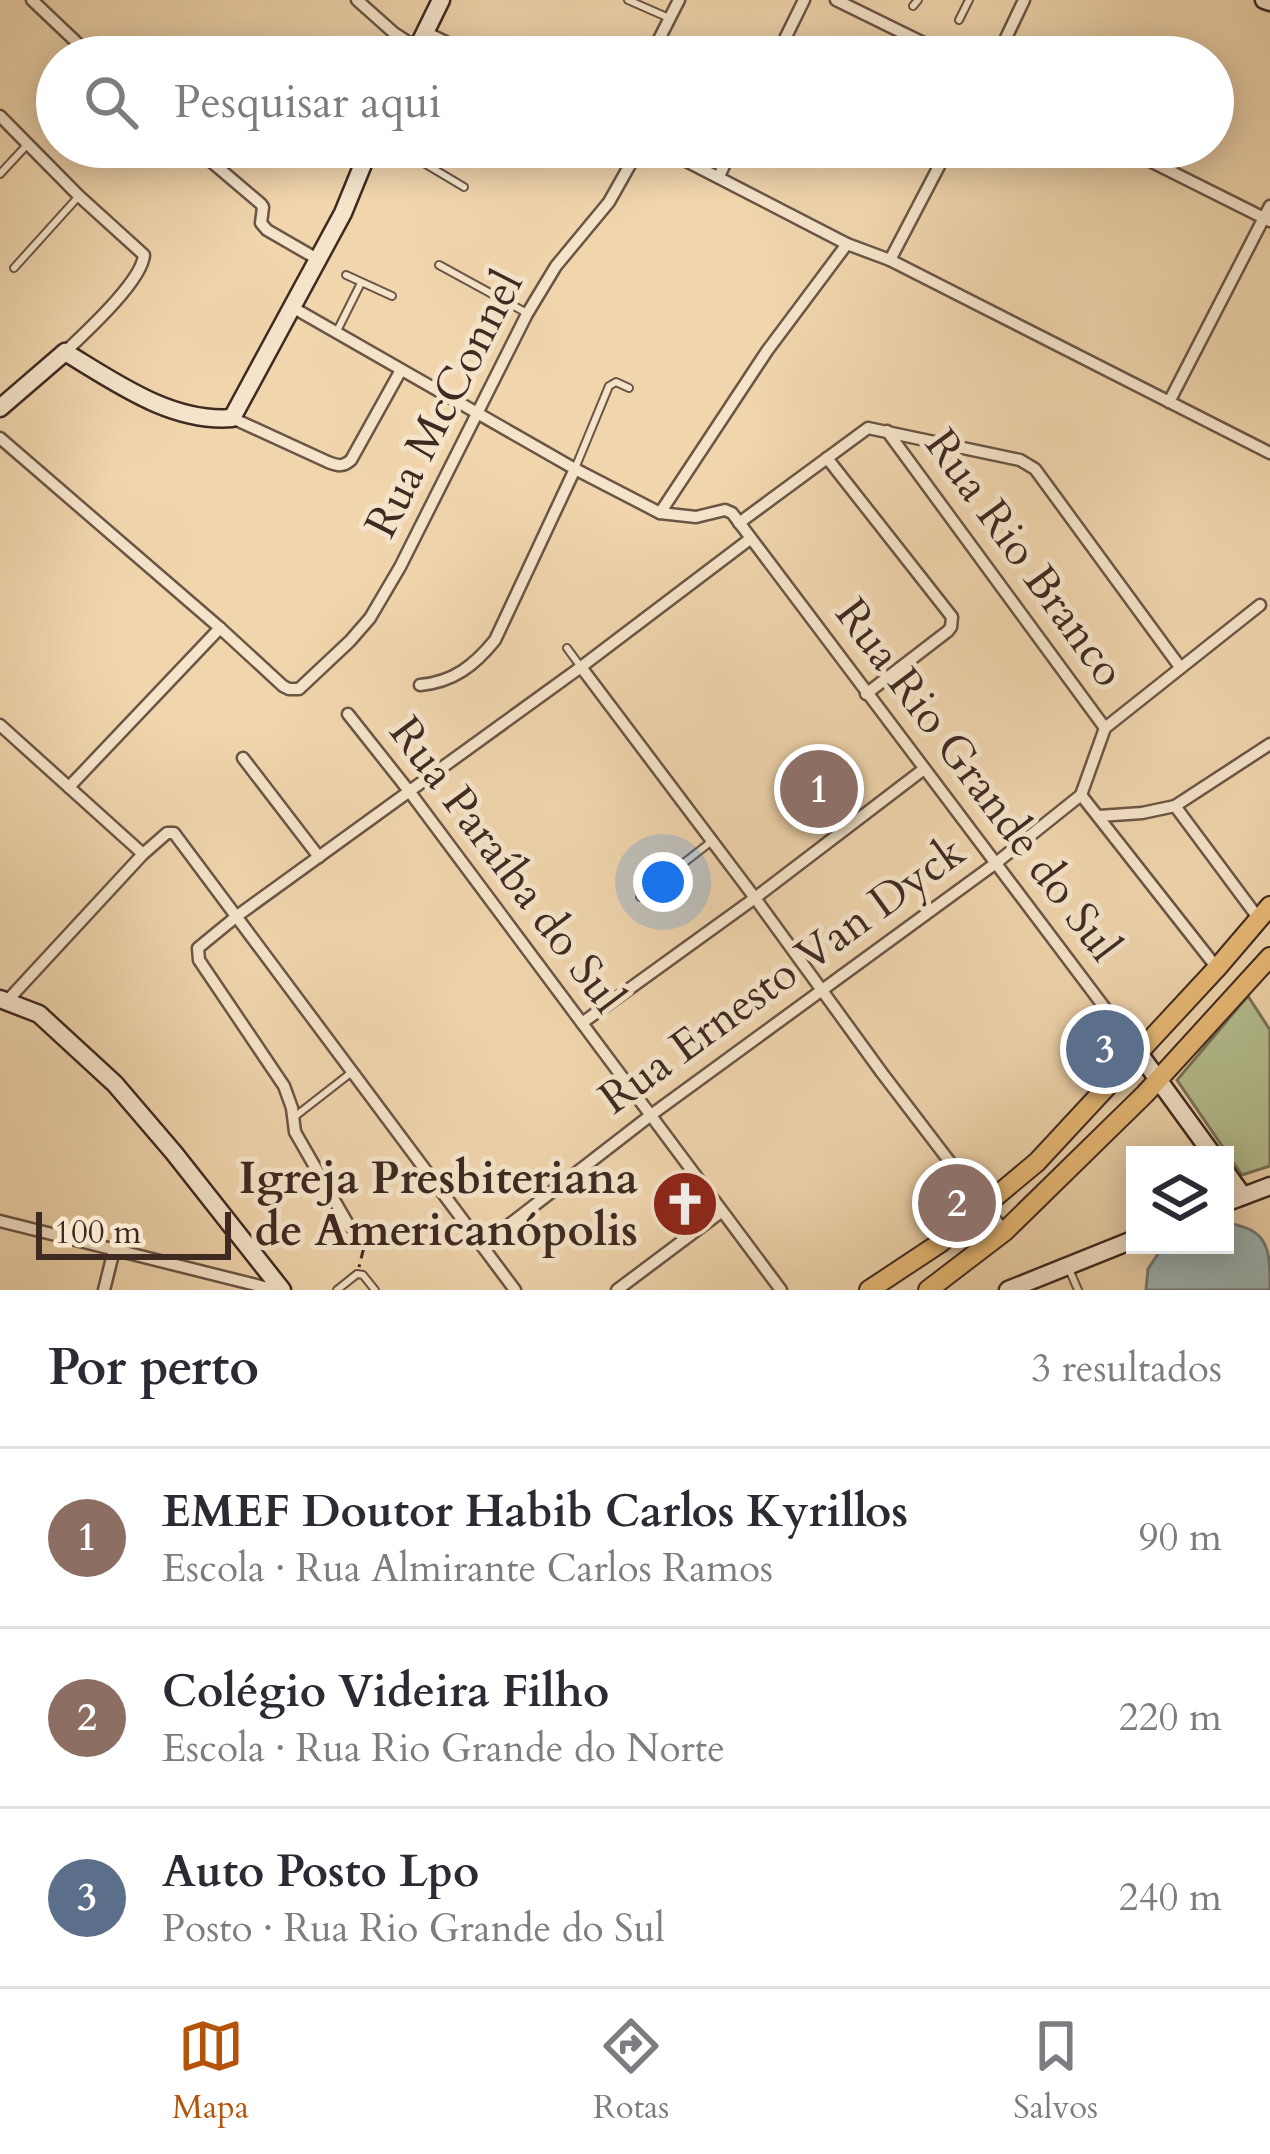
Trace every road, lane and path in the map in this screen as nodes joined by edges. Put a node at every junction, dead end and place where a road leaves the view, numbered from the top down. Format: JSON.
{"nodes":[{"id":1,"x":32,"y":0,"type":"edge"},
{"id":2,"x":357,"y":0,"type":"edge"},
{"id":3,"x":441,"y":0,"type":"edge"},
{"id":4,"x":628,"y":0,"type":"edge"},
{"id":5,"x":680,"y":0,"type":"edge"},
{"id":6,"x":803,"y":0,"type":"edge"},
{"id":7,"x":836,"y":0,"type":"edge"},
{"id":8,"x":969,"y":0,"type":"edge"},
{"id":9,"x":1024,"y":0,"type":"edge"},
{"id":10,"x":670,"y":19,"type":"junction"},
{"id":11,"x":959,"y":20,"type":"dead end"},
{"id":12,"x":70,"y":36,"type":"edge"},
{"id":13,"x":400,"y":36,"type":"edge"},
{"id":14,"x":423,"y":36,"type":"edge"},
{"id":15,"x":661,"y":36,"type":"edge"},
{"id":16,"x":786,"y":36,"type":"edge"},
{"id":17,"x":909,"y":36,"type":"edge"},
{"id":18,"x":1007,"y":36,"type":"edge"},
{"id":19,"x":0,"y":116,"type":"edge"},
{"id":20,"x":28,"y":144,"type":"junction"},
{"id":21,"x":36,"y":152,"type":"edge"},
{"id":22,"x":52,"y":168,"type":"edge"},
{"id":23,"x":218,"y":168,"type":"edge"},
{"id":24,"x":362,"y":168,"type":"edge"},
{"id":25,"x":432,"y":168,"type":"edge"},
{"id":26,"x":628,"y":168,"type":"edge"},
{"id":27,"x":702,"y":168,"type":"edge"},
{"id":28,"x":723,"y":168,"type":"edge"},
{"id":29,"x":938,"y":168,"type":"edge"},
{"id":30,"x":1168,"y":168,"type":"edge"},
{"id":31,"x":0,"y":174,"type":"edge"},
{"id":32,"x":719,"y":176,"type":"junction"},
{"id":33,"x":464,"y":187,"type":"dead end"},
{"id":34,"x":79,"y":196,"type":"junction"},
{"id":35,"x":1268,"y":215,"type":"edge"},
{"id":36,"x":847,"y":244,"type":"junction"},
{"id":37,"x":320,"y":260,"type":"junction"},
{"id":38,"x":890,"y":260,"type":"junction"},
{"id":39,"x":439,"y":265,"type":"dead end"},
{"id":40,"x":14,"y":268,"type":"dead end"},
{"id":41,"x":346,"y":275,"type":"dead end"},
{"id":42,"x":361,"y":283,"type":"junction"},
{"id":43,"x":392,"y":296,"type":"dead end"},
{"id":44,"x":292,"y":307,"type":"junction"},
{"id":45,"x":527,"y":314,"type":"junction"},
{"id":46,"x":336,"y":333,"type":"junction"},
{"id":47,"x":65,"y":352,"type":"junction"},
{"id":48,"x":401,"y":370,"type":"junction"},
{"id":49,"x":629,"y":388,"type":"dead end"},
{"id":50,"x":1169,"y":402,"type":"junction"},
{"id":51,"x":0,"y":408,"type":"edge"},
{"id":52,"x":477,"y":413,"type":"junction"},
{"id":53,"x":232,"y":418,"type":"junction"},
{"id":54,"x":887,"y":431,"type":"junction"},
{"id":55,"x":0,"y":438,"type":"edge"},
{"id":56,"x":1270,"y":453,"type":"edge"},
{"id":57,"x":827,"y":458,"type":"junction"},
{"id":58,"x":575,"y":469,"type":"junction"},
{"id":59,"x":661,"y":513,"type":"junction"},
{"id":60,"x":740,"y":523,"type":"junction"},
{"id":61,"x":750,"y":539,"type":"junction"},
{"id":62,"x":1260,"y":605,"type":"dead end"},
{"id":63,"x":220,"y":628,"type":"junction"},
{"id":64,"x":567,"y":648,"type":"dead end"},
{"id":65,"x":581,"y":667,"type":"junction"},
{"id":66,"x":1180,"y":667,"type":"junction"},
{"id":67,"x":420,"y":685,"type":"dead end"},
{"id":68,"x":866,"y":694,"type":"junction"},
{"id":69,"x":348,"y":714,"type":"dead end"},
{"id":70,"x":0,"y":725,"type":"edge"},
{"id":71,"x":1105,"y":728,"type":"junction"},
{"id":72,"x":1270,"y":744,"type":"edge"},
{"id":73,"x":242,"y":758,"type":"dead end"},
{"id":74,"x":924,"y":770,"type":"junction"},
{"id":75,"x":69,"y":787,"type":"junction"},
{"id":76,"x":409,"y":790,"type":"junction"},
{"id":77,"x":1081,"y":794,"type":"junction"},
{"id":78,"x":1175,"y":806,"type":"junction"},
{"id":79,"x":1099,"y":816,"type":"junction"},
{"id":80,"x":712,"y":841,"type":"junction"},
{"id":81,"x":143,"y":854,"type":"junction"},
{"id":82,"x":320,"y":857,"type":"junction"},
{"id":83,"x":996,"y":863,"type":"junction"},
{"id":84,"x":640,"y":897,"type":"dead end"},
{"id":85,"x":755,"y":898,"type":"junction"},
{"id":86,"x":1265,"y":913,"type":"edge"},
{"id":87,"x":237,"y":916,"type":"junction"},
{"id":88,"x":1270,"y":957,"type":"edge"},
{"id":89,"x":1217,"y":968,"type":"junction"},
{"id":90,"x":822,"y":993,"type":"junction"},
{"id":91,"x":4,"y":1000,"type":"edge"},
{"id":92,"x":582,"y":1023,"type":"junction"},
{"id":93,"x":1138,"y":1052,"type":"junction"},
{"id":94,"x":352,"y":1072,"type":"junction"},
{"id":95,"x":1159,"y":1079,"type":"junction"},
{"id":96,"x":651,"y":1115,"type":"junction"},
{"id":97,"x":291,"y":1120,"type":"junction"},
{"id":98,"x":1207,"y":1146,"type":"edge"},
{"id":99,"x":1234,"y":1184,"type":"edge"},
{"id":100,"x":1270,"y":1186,"type":"edge"},
{"id":101,"x":1243,"y":1196,"type":"junction"},
{"id":102,"x":1234,"y":1200,"type":"edge"},
{"id":103,"x":985,"y":1208,"type":"junction"},
{"id":104,"x":721,"y":1212,"type":"junction"},
{"id":105,"x":0,"y":1221,"type":"edge"},
{"id":106,"x":349,"y":1226,"type":"joint"},
{"id":107,"x":1005,"y":1231,"type":"junction"},
{"id":108,"x":1126,"y":1243,"type":"edge"},
{"id":109,"x":483,"y":1245,"type":"junction"},
{"id":110,"x":114,"y":1250,"type":"junction"},
{"id":111,"x":1068,"y":1266,"type":"junction"},
{"id":112,"x":357,"y":1274,"type":"junction"},
{"id":113,"x":104,"y":1290,"type":"edge"},
{"id":114,"x":279,"y":1290,"type":"edge"},
{"id":115,"x":337,"y":1290,"type":"edge"},
{"id":116,"x":375,"y":1290,"type":"edge"},
{"id":117,"x":515,"y":1290,"type":"edge"},
{"id":118,"x":617,"y":1290,"type":"edge"},
{"id":119,"x":781,"y":1290,"type":"edge"},
{"id":120,"x":869,"y":1290,"type":"edge"},
{"id":121,"x":928,"y":1290,"type":"edge"},
{"id":122,"x":1008,"y":1290,"type":"edge"},
{"id":123,"x":1078,"y":1290,"type":"edge"}],
"edges":[{"from":1,"to":12,"type":"street"},
{"from":2,"to":13,"type":"street"},
{"from":3,"to":14,"type":"street"},
{"from":4,"to":10,"type":"lane"},
{"from":5,"to":10,"type":"street"},
{"from":6,"to":16,"type":"street"},
{"from":7,"to":17,"type":"street"},
{"from":8,"to":11,"type":"lane"},
{"from":9,"to":18,"type":"street"},
{"from":10,"to":15,"type":"street"},
{"from":19,"to":20,"type":"street"},
{"from":20,"to":21,"type":"street"},
{"from":20,"to":31,"type":"lane"},
{"from":22,"to":34,"type":"street"},
{"from":23,"to":37,"type":"street"},
{"from":24,"to":37,"type":"street"},
{"from":25,"to":33,"type":"lane"},
{"from":26,"to":45,"type":"street","name":"Rua McConnel"},
{"from":27,"to":32,"type":"street"},
{"from":28,"to":32,"type":"street"},
{"from":29,"to":38,"type":"street"},
{"from":30,"to":35,"type":"street"},
{"from":32,"to":36,"type":"street"},
{"from":34,"to":40,"type":"lane"},
{"from":34,"to":47,"type":"street"},
{"from":35,"to":50,"type":"street"},
{"from":36,"to":38,"type":"street"},
{"from":36,"to":59,"type":"street"},
{"from":37,"to":44,"type":"street"},
{"from":38,"to":50,"type":"street"},
{"from":39,"to":45,"type":"lane"},
{"from":41,"to":42,"type":"lane"},
{"from":42,"to":43,"type":"lane"},
{"from":42,"to":46,"type":"lane"},
{"from":44,"to":46,"type":"street"},
{"from":44,"to":53,"type":"street"},
{"from":45,"to":52,"type":"street","name":"Rua McConnel"},
{"from":46,"to":48,"type":"street"},
{"from":47,"to":51,"type":"street"},
{"from":47,"to":53,"type":"street"},
{"from":48,"to":52,"type":"street"},
{"from":48,"to":53,"type":"street"},
{"from":49,"to":58,"type":"lane"},
{"from":50,"to":56,"type":"street"},
{"from":52,"to":58,"type":"street"},
{"from":52,"to":63,"type":"street","name":"Rua McConnel"},
{"from":54,"to":57,"type":"street"},
{"from":54,"to":66,"type":"street"},
{"from":54,"to":71,"type":"street","name":"Rua Rio Branco"},
{"from":55,"to":63,"type":"street"},
{"from":57,"to":60,"type":"street"},
{"from":57,"to":68,"type":"street"},
{"from":58,"to":59,"type":"street"},
{"from":58,"to":67,"type":"street"},
{"from":59,"to":60,"type":"street","name":"Rua Rio Grande do Sul"},
{"from":60,"to":61,"type":"street","name":"Rua Rio Grande do Sul"},
{"from":61,"to":65,"type":"street"},
{"from":61,"to":68,"type":"street","name":"Rua Rio Grande do Sul"},
{"from":62,"to":66,"type":"street"},
{"from":63,"to":75,"type":"street"},
{"from":64,"to":65,"type":"lane"},
{"from":65,"to":76,"type":"street"},
{"from":65,"to":80,"type":"street"},
{"from":66,"to":71,"type":"street"},
{"from":68,"to":74,"type":"street","name":"Rua Rio Grande do Sul"},
{"from":69,"to":76,"type":"street","name":"Rua Paraíba do Sul"},
{"from":70,"to":75,"type":"street"},
{"from":71,"to":77,"type":"street"},
{"from":72,"to":78,"type":"street"},
{"from":73,"to":82,"type":"street"},
{"from":74,"to":83,"type":"street","name":"Rua Rio Grande do Sul"},
{"from":74,"to":85,"type":"street"},
{"from":75,"to":81,"type":"street"},
{"from":76,"to":82,"type":"street"},
{"from":76,"to":92,"type":"street","name":"Rua Paraíba do Sul"},
{"from":77,"to":79,"type":"street"},
{"from":77,"to":83,"type":"street","name":"Rua Ernesto Van Dyck"},
{"from":78,"to":79,"type":"street"},
{"from":78,"to":86,"type":"street"},
{"from":79,"to":89,"type":"street"},
{"from":80,"to":84,"type":"lane"},
{"from":80,"to":85,"type":"street"},
{"from":81,"to":87,"type":"street"},
{"from":81,"to":91,"type":"street"},
{"from":82,"to":87,"type":"street"},
{"from":83,"to":90,"type":"street","name":"Rua Ernesto Van Dyck"},
{"from":83,"to":93,"type":"street","name":"Rua Rio Grande do Sul"},
{"from":85,"to":90,"type":"street"},
{"from":85,"to":92,"type":"street"},
{"from":86,"to":89,"type":"main road"},
{"from":87,"to":94,"type":"street"},
{"from":87,"to":97,"type":"street"},
{"from":88,"to":95,"type":"main road"},
{"from":89,"to":93,"type":"main road"},
{"from":90,"to":96,"type":"street","name":"Rua Ernesto Van Dyck"},
{"from":90,"to":103,"type":"street"},
{"from":91,"to":114,"type":"street"},
{"from":92,"to":96,"type":"street","name":"Rua Paraíba do Sul"},
{"from":93,"to":95,"type":"street","name":"Rua Rio Grande do Sul"},
{"from":93,"to":103,"type":"main road"},
{"from":94,"to":97,"type":"lane"},
{"from":94,"to":109,"type":"street"},
{"from":95,"to":98,"type":"street","name":"Rua Rio Grande do Sul"},
{"from":95,"to":107,"type":"main road"},
{"from":96,"to":104,"type":"street","name":"Rua Paraíba do Sul"},
{"from":96,"to":109,"type":"street","name":"Rua Ernesto Van Dyck"},
{"from":97,"to":106,"type":"street"},
{"from":99,"to":101,"type":"street"},
{"from":100,"to":101,"type":"street"},
{"from":101,"to":102,"type":"street"},
{"from":103,"to":107,"type":"street"},
{"from":103,"to":120,"type":"main road"},
{"from":104,"to":118,"type":"street"},
{"from":104,"to":119,"type":"street","name":"Rua Paraíba do Sul"},
{"from":105,"to":110,"type":"street"},
{"from":106,"to":112,"type":"path"},
{"from":107,"to":121,"type":"main road"},
{"from":108,"to":111,"type":"street"},
{"from":109,"to":117,"type":"street"},
{"from":110,"to":113,"type":"street"},
{"from":110,"to":114,"type":"street"},
{"from":111,"to":122,"type":"street"},
{"from":111,"to":123,"type":"lane"},
{"from":112,"to":115,"type":"lane"},
{"from":112,"to":116,"type":"lane"}]}
